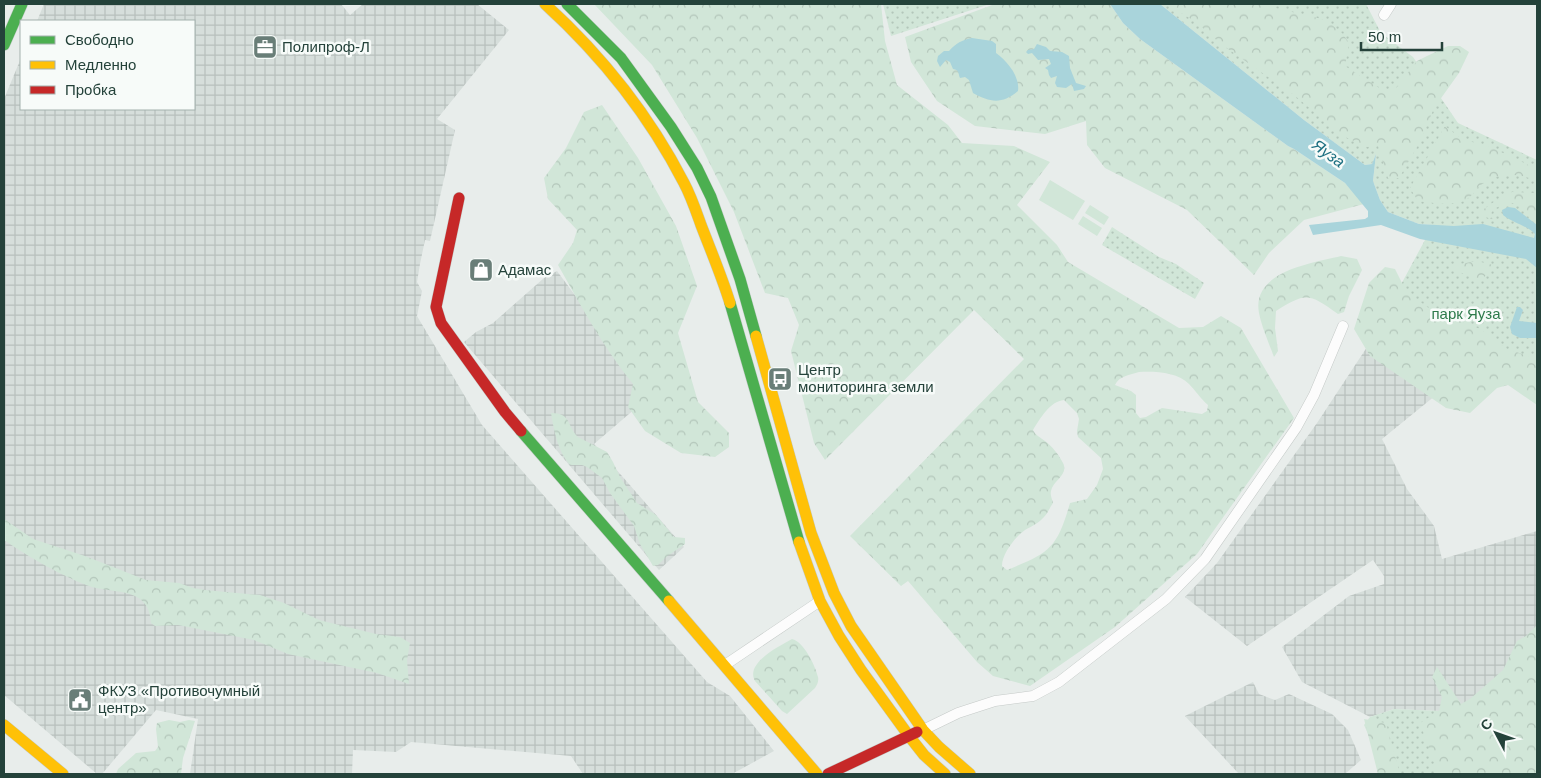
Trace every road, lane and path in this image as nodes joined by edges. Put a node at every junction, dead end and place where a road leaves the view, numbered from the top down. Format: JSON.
{"nodes":[{"id":1,"x":22,"y":4,"type":"edge"},
{"id":2,"x":545,"y":4,"type":"edge"},
{"id":3,"x":567,"y":4,"type":"edge"},
{"id":4,"x":1391,"y":4,"type":"edge"},
{"id":5,"x":1384,"y":15,"type":"dead end"},
{"id":6,"x":4,"y":45,"type":"edge"},
{"id":7,"x":460,"y":198,"type":"dead end"},
{"id":8,"x":1343,"y":326,"type":"dead end"},
{"id":9,"x":820,"y":601,"type":"junction"},
{"id":10,"x":725,"y":664,"type":"junction"},
{"id":11,"x":4,"y":725,"type":"edge"},
{"id":12,"x":923,"y":730,"type":"junction"},
{"id":13,"x":909,"y":736,"type":"junction"},
{"id":14,"x":924,"y":755,"type":"junction"},
{"id":15,"x":63,"y":774,"type":"edge"},
{"id":16,"x":817,"y":774,"type":"edge"},
{"id":17,"x":828,"y":774,"type":"edge"},
{"id":18,"x":932,"y":774,"type":"edge"},
{"id":19,"x":945,"y":774,"type":"edge"},
{"id":20,"x":970,"y":774,"type":"edge"}],
"edges":[{"from":1,"to":6,"type":"main road"},
{"from":2,"to":9,"type":"main road"},
{"from":3,"to":12,"type":"main road"},
{"from":4,"to":5,"type":"street"},
{"from":7,"to":10,"type":"main road"},
{"from":8,"to":12,"type":"street"},
{"from":9,"to":10,"type":"street"},
{"from":9,"to":13,"type":"main road"},
{"from":10,"to":16,"type":"main road"},
{"from":11,"to":15,"type":"main road"},
{"from":12,"to":13,"type":"main road"},
{"from":12,"to":20,"type":"main road"},
{"from":13,"to":14,"type":"main road"},
{"from":13,"to":17,"type":"main road"},
{"from":14,"to":18,"type":"street"},
{"from":14,"to":19,"type":"main road"}]}
